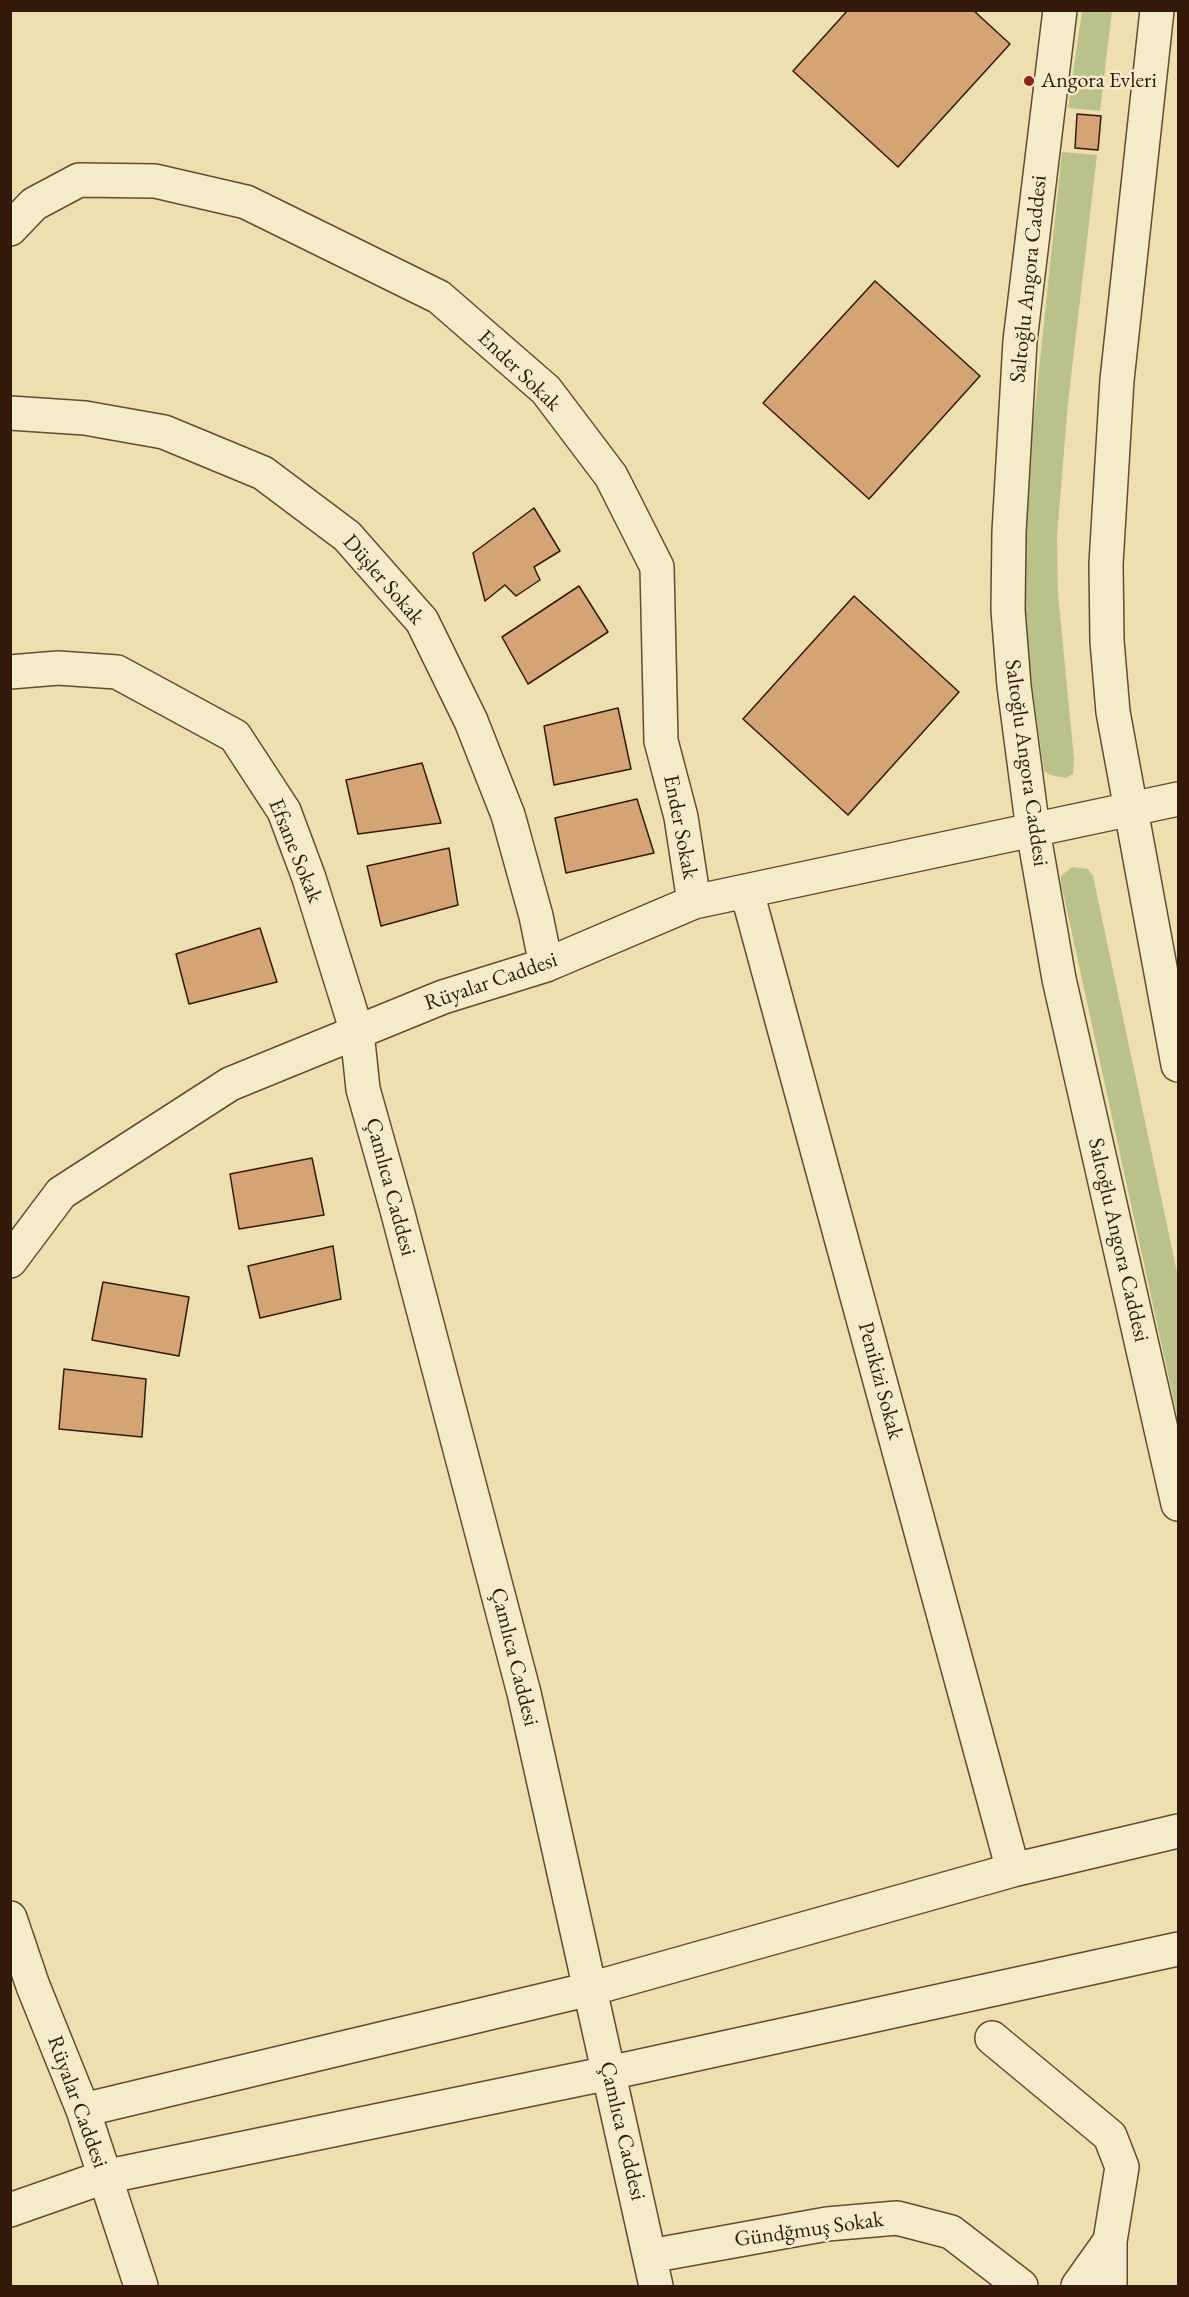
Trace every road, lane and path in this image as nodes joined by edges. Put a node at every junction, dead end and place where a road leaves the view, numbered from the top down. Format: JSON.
{"nodes":[{"id":1,"x":1060,"y":10,"type":"edge"},
{"id":2,"x":1157,"y":10,"type":"edge"},
{"id":3,"x":10,"y":229,"type":"edge"},
{"id":4,"x":10,"y":413,"type":"edge"},
{"id":5,"x":10,"y":672,"type":"edge"},
{"id":6,"x":1179,"y":799,"type":"edge"},
{"id":7,"x":1130,"y":808,"type":"junction"},
{"id":8,"x":1033,"y":830,"type":"junction"},
{"id":9,"x":747,"y":892,"type":"junction"},
{"id":10,"x":694,"y":902,"type":"junction"},
{"id":11,"x":546,"y":965,"type":"junction"},
{"id":12,"x":357,"y":1032,"type":"junction"},
{"id":13,"x":1179,"y":1065,"type":"edge"},
{"id":14,"x":10,"y":1261,"type":"edge"},
{"id":15,"x":1179,"y":1504,"type":"edge"},
{"id":16,"x":1179,"y":1831,"type":"edge"},
{"id":17,"x":1013,"y":1870,"type":"junction"},
{"id":18,"x":10,"y":1918,"type":"edge"},
{"id":19,"x":1179,"y":1949,"type":"edge"},
{"id":20,"x":591,"y":1989,"type":"junction"},
{"id":21,"x":992,"y":2038,"type":"dead end"},
{"id":22,"x":609,"y":2073,"type":"junction"},
{"id":23,"x":83,"y":2110,"type":"junction"},
{"id":24,"x":104,"y":2177,"type":"junction"},
{"id":25,"x":10,"y":2210,"type":"edge"},
{"id":26,"x":1110,"y":2241,"type":"junction"},
{"id":27,"x":653,"y":2271,"type":"edge"},
{"id":28,"x":141,"y":2286,"type":"edge"},
{"id":29,"x":1021,"y":2286,"type":"edge"},
{"id":30,"x":1078,"y":2286,"type":"edge"},
{"id":31,"x":1110,"y":2286,"type":"edge"}],
"edges":[{"from":1,"to":8,"type":"street","name":"Saltoğlu Angora Caddesi"},
{"from":2,"to":7,"type":"street"},
{"from":3,"to":10,"type":"street","name":"Ender Sokak"},
{"from":4,"to":11,"type":"street","name":"Düşler Sokak"},
{"from":5,"to":12,"type":"street","name":"Efsane Sokak"},
{"from":6,"to":7,"type":"street","name":"Rüyalar Caddesi"},
{"from":7,"to":8,"type":"street","name":"Rüyalar Caddesi"},
{"from":7,"to":13,"type":"street"},
{"from":8,"to":9,"type":"street","name":"Rüyalar Caddesi"},
{"from":8,"to":15,"type":"street","name":"Saltoğlu Angora Caddesi"},
{"from":9,"to":10,"type":"street","name":"Rüyalar Caddesi"},
{"from":9,"to":17,"type":"street","name":"Penikizi Sokak"},
{"from":10,"to":11,"type":"street","name":"Rüyalar Caddesi"},
{"from":11,"to":12,"type":"street","name":"Rüyalar Caddesi"},
{"from":12,"to":14,"type":"street","name":"Rüyalar Caddesi"},
{"from":12,"to":20,"type":"street","name":"Çamlıca Caddesi"},
{"from":16,"to":17,"type":"street"},
{"from":17,"to":20,"type":"street"},
{"from":18,"to":23,"type":"street","name":"Rüyalar Caddesi"},
{"from":19,"to":22,"type":"street"},
{"from":20,"to":22,"type":"street","name":"Çamlıca Caddesi"},
{"from":20,"to":23,"type":"street"},
{"from":21,"to":26,"type":"street"},
{"from":22,"to":24,"type":"street"},
{"from":22,"to":27,"type":"street","name":"Çamlıca Caddesi"},
{"from":23,"to":24,"type":"street","name":"Rüyalar Caddesi"},
{"from":24,"to":25,"type":"street"},
{"from":24,"to":28,"type":"street","name":"Rüyalar Caddesi"},
{"from":26,"to":30,"type":"street"},
{"from":26,"to":31,"type":"street"},
{"from":27,"to":29,"type":"street","name":"Gündğmuş Sokak"}]}
